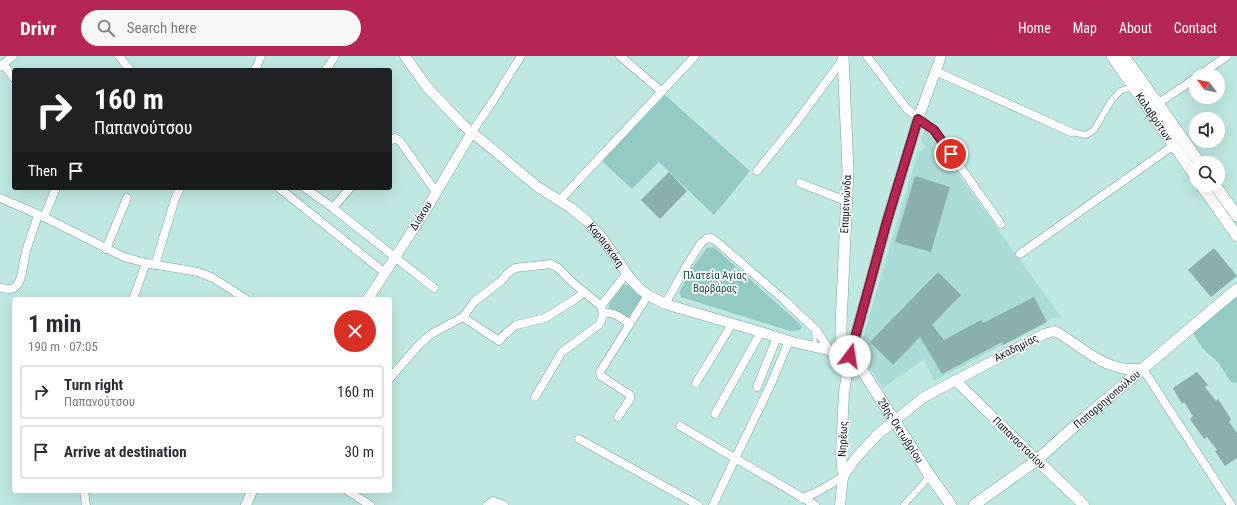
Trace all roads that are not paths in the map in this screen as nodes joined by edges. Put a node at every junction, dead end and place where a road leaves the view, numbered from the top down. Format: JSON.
{"nodes":[{"id":1,"x":13,"y":56,"type":"edge"},
{"id":2,"x":119,"y":56,"type":"edge"},
{"id":3,"x":260,"y":56,"type":"edge"},
{"id":4,"x":336,"y":56,"type":"edge"},
{"id":5,"x":405,"y":56,"type":"edge"},
{"id":6,"x":521,"y":56,"type":"edge"},
{"id":7,"x":620,"y":56,"type":"edge"},
{"id":8,"x":695,"y":56,"type":"edge"},
{"id":9,"x":867,"y":56,"type":"edge"},
{"id":10,"x":941,"y":56,"type":"edge"},
{"id":11,"x":1112,"y":56,"type":"edge"},
{"id":12,"x":1124,"y":56,"type":"edge"},
{"id":13,"x":1227,"y":56,"type":"edge"},
{"id":14,"x":843,"y":58,"type":"edge"},
{"id":15,"x":2,"y":66,"type":"edge"},
{"id":16,"x":128,"y":68,"type":"edge"},
{"id":17,"x":256,"y":68,"type":"edge"},
{"id":18,"x":327,"y":68,"type":"edge"},
{"id":19,"x":1210,"y":68,"type":"edge"},
{"id":20,"x":935,"y":71,"type":"junction"},
{"id":21,"x":12,"y":76,"type":"edge"},
{"id":22,"x":1189,"y":83,"type":"edge"},
{"id":23,"x":1133,"y":87,"type":"junction"},
{"id":24,"x":661,"y":91,"type":"junction"},
{"id":25,"x":1153,"y":107,"type":"junction"},
{"id":26,"x":918,"y":119,"type":"junction"},
{"id":27,"x":472,"y":132,"type":"junction"},
{"id":28,"x":1071,"y":132,"type":"joint"},
{"id":29,"x":392,"y":140,"type":"edge"},
{"id":30,"x":1174,"y":145,"type":"junction"},
{"id":31,"x":1194,"y":156,"type":"edge"},
{"id":32,"x":1189,"y":167,"type":"edge"},
{"id":33,"x":757,"y":171,"type":"dead end"},
{"id":34,"x":800,"y":183,"type":"dead end"},
{"id":35,"x":55,"y":190,"type":"edge"},
{"id":36,"x":179,"y":190,"type":"edge"},
{"id":37,"x":281,"y":190,"type":"edge"},
{"id":38,"x":308,"y":190,"type":"edge"},
{"id":39,"x":348,"y":190,"type":"edge"},
{"id":40,"x":436,"y":192,"type":"junction"},
{"id":41,"x":1207,"y":192,"type":"edge"},
{"id":42,"x":1220,"y":192,"type":"edge"},
{"id":43,"x":0,"y":198,"type":"edge"},
{"id":44,"x":127,"y":198,"type":"dead end"},
{"id":45,"x":846,"y":200,"type":"junction"},
{"id":46,"x":559,"y":201,"type":"junction"},
{"id":47,"x":333,"y":208,"type":"junction"},
{"id":48,"x":41,"y":216,"type":"junction"},
{"id":49,"x":1237,"y":216,"type":"edge"},
{"id":50,"x":1001,"y":224,"type":"dead end"},
{"id":51,"x":1237,"y":236,"type":"edge"},
{"id":52,"x":106,"y":249,"type":"junction"},
{"id":53,"x":1020,"y":254,"type":"dead end"},
{"id":54,"x":395,"y":258,"type":"junction"},
{"id":55,"x":146,"y":263,"type":"junction"},
{"id":56,"x":155,"y":265,"type":"junction"},
{"id":57,"x":385,"y":273,"type":"junction"},
{"id":58,"x":627,"y":273,"type":"junction"},
{"id":59,"x":0,"y":288,"type":"edge"},
{"id":60,"x":434,"y":288,"type":"dead end"},
{"id":61,"x":1237,"y":289,"type":"edge"},
{"id":62,"x":584,"y":292,"type":"junction"},
{"id":63,"x":648,"y":295,"type":"junction"},
{"id":64,"x":134,"y":297,"type":"edge"},
{"id":65,"x":243,"y":297,"type":"edge"},
{"id":66,"x":369,"y":297,"type":"edge"},
{"id":67,"x":665,"y":304,"type":"junction"},
{"id":68,"x":601,"y":306,"type":"junction"},
{"id":69,"x":603,"y":314,"type":"junction"},
{"id":70,"x":463,"y":316,"type":"junction"},
{"id":71,"x":630,"y":324,"type":"junction"},
{"id":72,"x":732,"y":324,"type":"junction"},
{"id":73,"x":814,"y":327,"type":"junction"},
{"id":74,"x":761,"y":332,"type":"junction"},
{"id":75,"x":777,"y":337,"type":"junction"},
{"id":76,"x":789,"y":341,"type":"junction"},
{"id":77,"x":814,"y":346,"type":"junction"},
{"id":78,"x":829,"y":349,"type":"junction"},
{"id":79,"x":846,"y":354,"type":"junction"},
{"id":80,"x":1143,"y":369,"type":"junction"},
{"id":81,"x":392,"y":376,"type":"edge"},
{"id":82,"x":955,"y":380,"type":"junction"},
{"id":83,"x":696,"y":383,"type":"dead end"},
{"id":84,"x":757,"y":387,"type":"dead end"},
{"id":85,"x":535,"y":397,"type":"dead end"},
{"id":86,"x":715,"y":414,"type":"dead end"},
{"id":87,"x":618,"y":417,"type":"dead end"},
{"id":88,"x":895,"y":420,"type":"junction"},
{"id":89,"x":680,"y":426,"type":"dead end"},
{"id":90,"x":579,"y":439,"type":"dead end"},
{"id":91,"x":735,"y":457,"type":"junction"},
{"id":92,"x":1037,"y":460,"type":"junction"},
{"id":93,"x":930,"y":476,"type":"junction"},
{"id":94,"x":843,"y":477,"type":"junction"},
{"id":95,"x":84,"y":493,"type":"edge"},
{"id":96,"x":251,"y":493,"type":"edge"},
{"id":97,"x":351,"y":493,"type":"edge"},
{"id":98,"x":802,"y":498,"type":"junction"},
{"id":99,"x":490,"y":503,"type":"edge"},
{"id":100,"x":86,"y":505,"type":"edge"},
{"id":101,"x":246,"y":505,"type":"edge"},
{"id":102,"x":370,"y":505,"type":"edge"},
{"id":103,"x":504,"y":505,"type":"edge"},
{"id":104,"x":698,"y":505,"type":"edge"},
{"id":105,"x":712,"y":505,"type":"edge"},
{"id":106,"x":815,"y":505,"type":"edge"},
{"id":107,"x":840,"y":505,"type":"edge"},
{"id":108,"x":904,"y":505,"type":"edge"},
{"id":109,"x":951,"y":505,"type":"edge"},
{"id":110,"x":974,"y":505,"type":"edge"},
{"id":111,"x":1084,"y":505,"type":"edge"},
{"id":112,"x":1230,"y":505,"type":"edge"}],
"edges":[{"from":1,"to":15,"type":"street"},
{"from":2,"to":16,"type":"street"},
{"from":3,"to":17,"type":"street"},
{"from":4,"to":18,"type":"street"},
{"from":5,"to":27,"type":"street","name":"Καραισκάκη"},
{"from":6,"to":27,"type":"street"},
{"from":7,"to":24,"type":"street"},
{"from":8,"to":24,"type":"street"},
{"from":9,"to":26,"type":"street"},
{"from":10,"to":20,"type":"street","name":"Νηρέως"},
{"from":11,"to":23,"type":"main road","name":"Καλαβρύτων"},
{"from":12,"to":25,"type":"main road","name":"Καλαβρύτων"},
{"from":13,"to":19,"type":"street"},
{"from":14,"to":33,"type":"street"},
{"from":14,"to":45,"type":"main road","name":"Επαμεινώνδα"},
{"from":15,"to":21,"type":"street"},
{"from":20,"to":26,"type":"street","name":"Νηρέως"},
{"from":20,"to":28,"type":"street"},
{"from":22,"to":25,"type":"street"},
{"from":23,"to":25,"type":"main road","name":"Καλαβρύτων"},
{"from":23,"to":28,"type":"street"},
{"from":24,"to":46,"type":"street"},
{"from":25,"to":30,"type":"main road","name":"Καλαβρύτων"},
{"from":25,"to":31,"type":"main road","name":"Καλαβρύτων"},
{"from":26,"to":50,"type":"street"},
{"from":26,"to":79,"type":"street","name":"Νηρέως"},
{"from":27,"to":40,"type":"street","name":"Διάκου"},
{"from":27,"to":46,"type":"street","name":"Καραισκάκη"},
{"from":29,"to":40,"type":"street"},
{"from":30,"to":32,"type":"main road","name":"Καλαβρύτων"},
{"from":30,"to":53,"type":"street"},
{"from":34,"to":45,"type":"street"},
{"from":35,"to":48,"type":"street"},
{"from":36,"to":56,"type":"street"},
{"from":37,"to":57,"type":"street"},
{"from":38,"to":47,"type":"street"},
{"from":39,"to":47,"type":"street"},
{"from":40,"to":54,"type":"street","name":"Διάκου"},
{"from":41,"to":51,"type":"main road"},
{"from":42,"to":49,"type":"main road"},
{"from":43,"to":48,"type":"street"},
{"from":44,"to":52,"type":"street"},
{"from":45,"to":79,"type":"main road","name":"Επαμεινώνδα"},
{"from":46,"to":58,"type":"street","name":"Καραισκάκη"},
{"from":47,"to":54,"type":"street"},
{"from":48,"to":52,"type":"street"},
{"from":48,"to":59,"type":"street"},
{"from":52,"to":55,"type":"street"},
{"from":54,"to":57,"type":"street","name":"Διάκου"},
{"from":54,"to":60,"type":"street"},
{"from":55,"to":56,"type":"street"},
{"from":55,"to":64,"type":"street"},
{"from":56,"to":65,"type":"street"},
{"from":57,"to":66,"type":"street","name":"Διάκου"},
{"from":58,"to":63,"type":"street","name":"Καραισκάκη"},
{"from":58,"to":68,"type":"street"},
{"from":61,"to":80,"type":"main road","name":"Παπαρρηγοπούλου"},
{"from":62,"to":68,"type":"street"},
{"from":62,"to":70,"type":"street"},
{"from":62,"to":70,"type":"street"},
{"from":63,"to":67,"type":"street","name":"Καραισκάκη"},
{"from":63,"to":71,"type":"street"},
{"from":67,"to":72,"type":"street","name":"Καραισκάκη"},
{"from":67,"to":73,"type":"street"},
{"from":68,"to":69,"type":"street"},
{"from":69,"to":71,"type":"street"},
{"from":69,"to":85,"type":"street"},
{"from":70,"to":81,"type":"street"},
{"from":71,"to":87,"type":"street"},
{"from":72,"to":74,"type":"street","name":"Καραισκάκη"},
{"from":72,"to":83,"type":"street"},
{"from":73,"to":77,"type":"lane"},
{"from":73,"to":78,"type":"street"},
{"from":74,"to":75,"type":"street","name":"Καραισκάκη"},
{"from":74,"to":86,"type":"street"},
{"from":75,"to":76,"type":"street","name":"Καραισκάκη"},
{"from":75,"to":84,"type":"street"},
{"from":76,"to":77,"type":"street","name":"Καραισκάκη"},
{"from":76,"to":91,"type":"street"},
{"from":77,"to":78,"type":"street","name":"Καραισκάκη"},
{"from":78,"to":79,"type":"street","name":"Καραισκάκη"},
{"from":79,"to":88,"type":"main road","name":"28ης Οκτωβρίου"},
{"from":79,"to":94,"type":"street","name":"Νηρέως"},
{"from":80,"to":82,"type":"street","name":"Ακαδημίας"},
{"from":80,"to":92,"type":"main road","name":"Παπαρρηγοπούλου"},
{"from":80,"to":112,"type":"street"},
{"from":82,"to":88,"type":"street","name":"Ακαδημίας"},
{"from":82,"to":92,"type":"street","name":"Παπαναστασίου"},
{"from":88,"to":93,"type":"main road","name":"28ης Οκτωβρίου"},
{"from":88,"to":94,"type":"street","name":"Ακαδημίας"},
{"from":89,"to":91,"type":"street"},
{"from":90,"to":104,"type":"street"},
{"from":91,"to":98,"type":"street"},
{"from":91,"to":105,"type":"street"},
{"from":92,"to":110,"type":"main road","name":"Παπαρρηγοπούλου"},
{"from":92,"to":111,"type":"main road","name":"Παπαναστασίου"},
{"from":93,"to":108,"type":"street"},
{"from":93,"to":109,"type":"main road","name":"28ης Οκτωβρίου"},
{"from":94,"to":98,"type":"street"},
{"from":94,"to":107,"type":"street","name":"Νηρέως"},
{"from":95,"to":100,"type":"street"},
{"from":96,"to":101,"type":"street"},
{"from":97,"to":102,"type":"street"},
{"from":98,"to":106,"type":"street"},
{"from":99,"to":103,"type":"street"}]}
